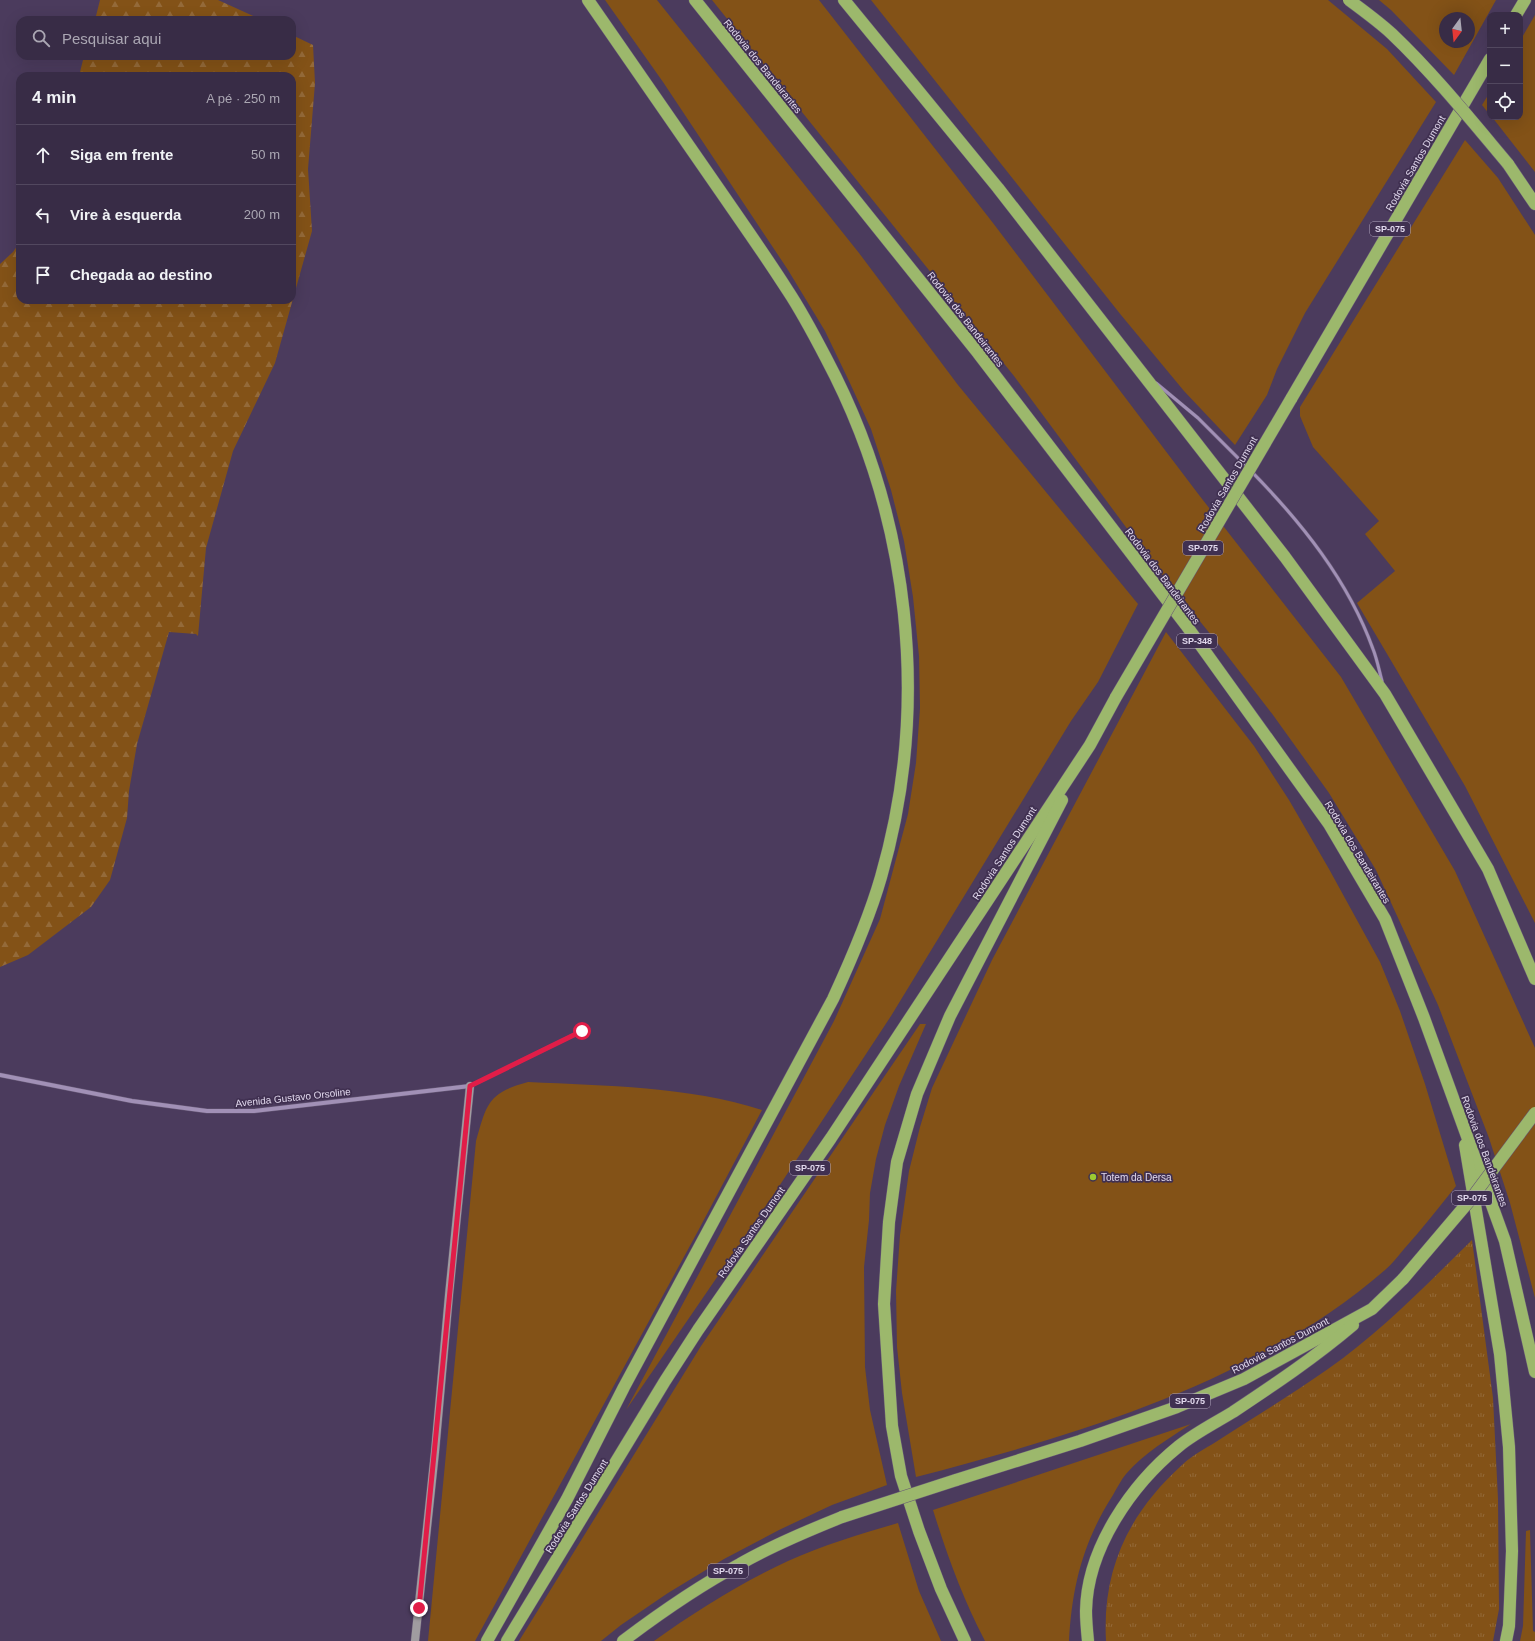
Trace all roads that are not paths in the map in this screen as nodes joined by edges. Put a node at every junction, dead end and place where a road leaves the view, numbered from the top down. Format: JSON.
{"nodes":[{"id":1,"x":588,"y":0,"type":"edge"},
{"id":2,"x":695,"y":0,"type":"edge"},
{"id":3,"x":844,"y":0,"type":"edge"},
{"id":4,"x":1350,"y":0,"type":"edge"},
{"id":5,"x":1525,"y":0,"type":"edge"},
{"id":6,"x":1518,"y":12,"type":"edge"},
{"id":7,"x":1487,"y":64,"type":"edge"},
{"id":8,"x":1535,"y":204,"type":"edge"},
{"id":9,"x":1138,"y":368,"type":"junction"},
{"id":10,"x":1386,"y":694,"type":"junction"},
{"id":11,"x":1090,"y":745,"type":"junction"},
{"id":12,"x":1535,"y":979,"type":"edge"},
{"id":13,"x":582,"y":1031,"type":"dead end"},
{"id":14,"x":0,"y":1075,"type":"edge"},
{"id":15,"x":470,"y":1086,"type":"junction"},
{"id":16,"x":1460,"y":1114,"type":"junction"},
{"id":17,"x":1535,"y":1114,"type":"edge"},
{"id":18,"x":1372,"y":1309,"type":"junction"},
{"id":19,"x":1535,"y":1372,"type":"edge"},
{"id":20,"x":415,"y":1641,"type":"edge"},
{"id":21,"x":487,"y":1641,"type":"edge"},
{"id":22,"x":507,"y":1641,"type":"edge"},
{"id":23,"x":623,"y":1641,"type":"edge"},
{"id":24,"x":965,"y":1641,"type":"edge"},
{"id":25,"x":1088,"y":1641,"type":"edge"},
{"id":26,"x":1506,"y":1641,"type":"edge"}],
"edges":[{"from":1,"to":21,"type":"highway"},
{"from":2,"to":16,"type":"highway","name":"Rodovia dos Bandeirantes","number":"SP-348"},
{"from":3,"to":9,"type":"highway"},
{"from":4,"to":8,"type":"highway","bridge":true},
{"from":5,"to":6,"type":"highway"},
{"from":7,"to":11,"type":"highway","name":"Rodovia Santos Dumont","number":"SP-075","bridge":true},
{"from":9,"to":10,"type":"highway"},
{"from":9,"to":10,"type":"lane"},
{"from":10,"to":12,"type":"highway"},
{"from":11,"to":22,"type":"highway","name":"Rodovia Santos Dumont","number":"SP-075"},
{"from":11,"to":24,"type":"highway"},
{"from":13,"to":15,"type":"lane"},
{"from":14,"to":15,"type":"street","name":"Avenida Gustavo Orsoline"},
{"from":15,"to":20,"type":"street"},
{"from":16,"to":19,"type":"highway","name":"Rodovia dos Bandeirantes","number":"SP-348"},
{"from":16,"to":26,"type":"highway"},
{"from":17,"to":18,"type":"highway","name":"Rodovia Santos Dumont","number":"SP-075","bridge":true},
{"from":18,"to":23,"type":"highway","name":"Rodovia Santos Dumont","number":"SP-075","bridge":true},
{"from":18,"to":25,"type":"highway"}]}
